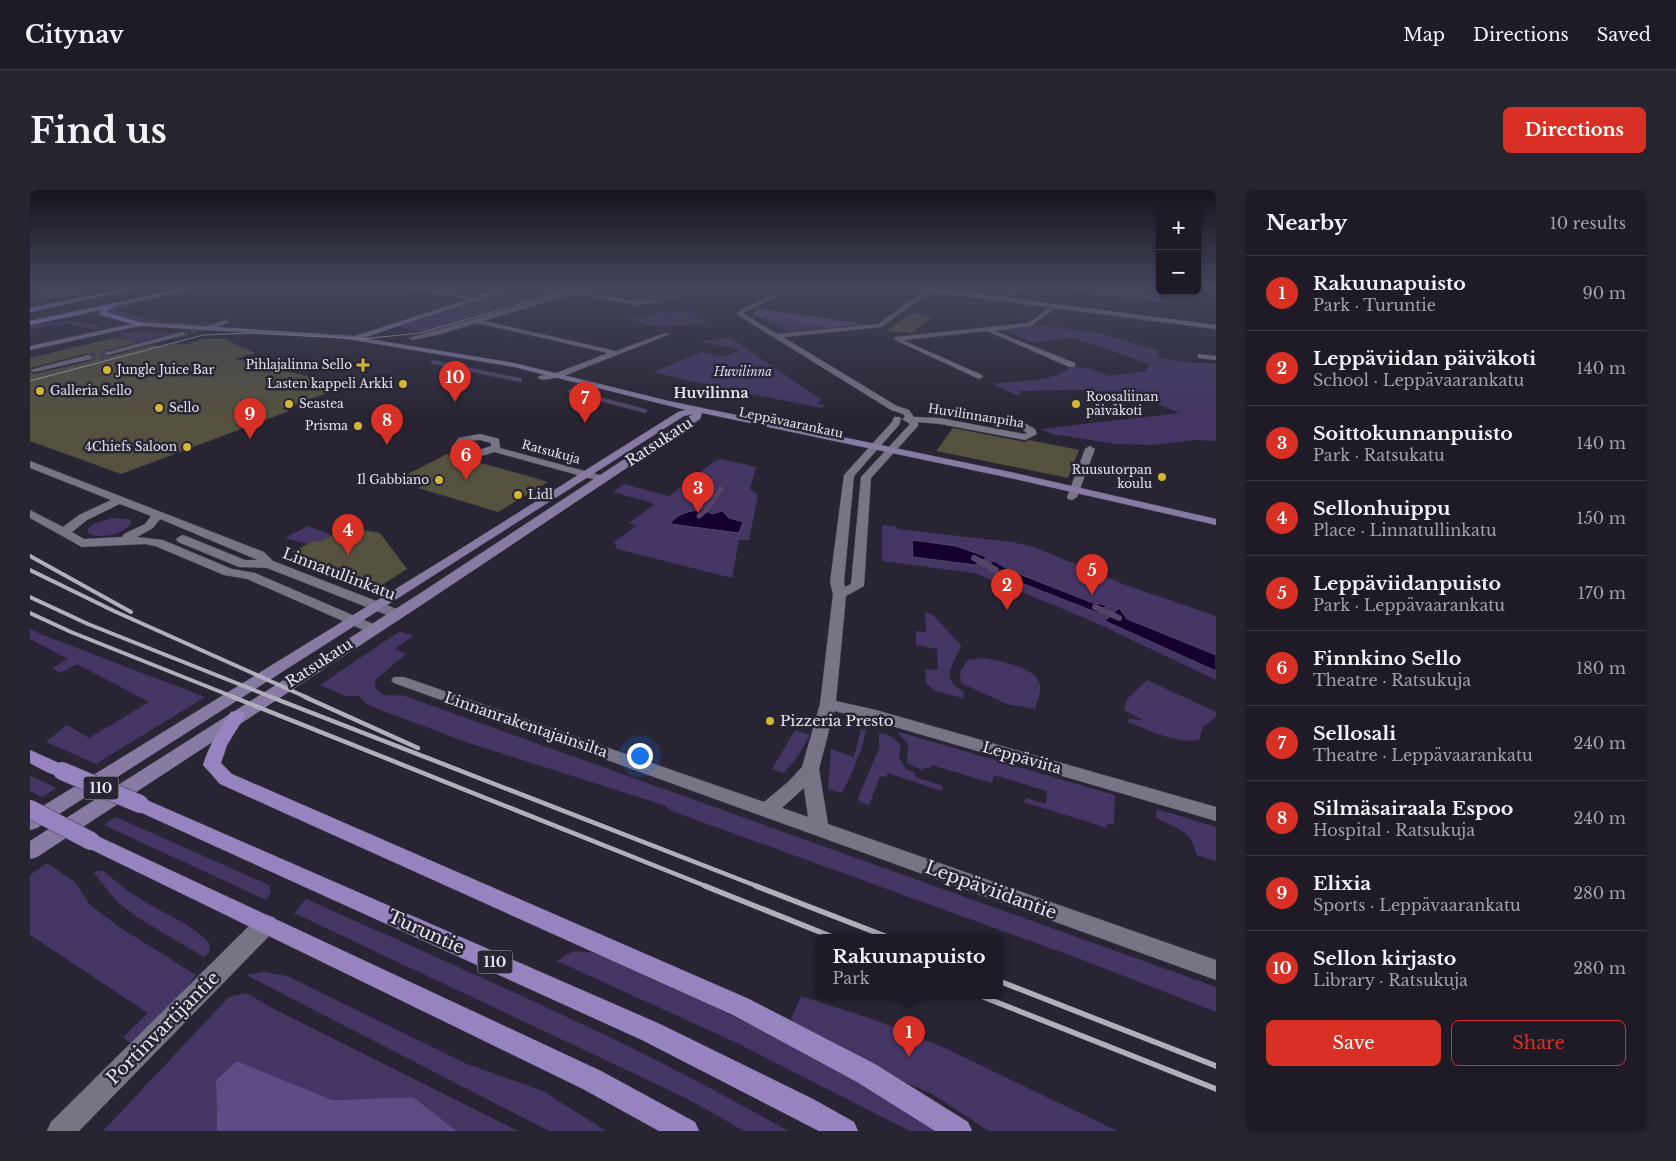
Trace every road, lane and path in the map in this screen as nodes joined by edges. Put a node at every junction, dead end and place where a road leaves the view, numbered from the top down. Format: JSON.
{"nodes":[{"id":1,"x":108,"y":330,"type":"edge"},
{"id":2,"x":121,"y":330,"type":"edge"},
{"id":3,"x":182,"y":330,"type":"edge"},
{"id":4,"x":246,"y":330,"type":"edge"},
{"id":5,"x":366,"y":330,"type":"edge"},
{"id":6,"x":381,"y":330,"type":"edge"},
{"id":7,"x":444,"y":330,"type":"edge"},
{"id":8,"x":511,"y":330,"type":"edge"},
{"id":9,"x":766,"y":330,"type":"edge"},
{"id":10,"x":839,"y":330,"type":"edge"},
{"id":11,"x":986,"y":330,"type":"joint"},
{"id":12,"x":182,"y":334,"type":"tunnel mouth"},
{"id":13,"x":667,"y":334,"type":"dead end"},
{"id":14,"x":346,"y":336,"type":"junction"},
{"id":15,"x":776,"y":336,"type":"junction"},
{"id":16,"x":355,"y":338,"type":"junction"},
{"id":17,"x":412,"y":338,"type":"dead end"},
{"id":18,"x":338,"y":343,"type":"junction"},
{"id":19,"x":30,"y":348,"type":"edge"},
{"id":20,"x":108,"y":353,"type":"tunnel mouth"},
{"id":21,"x":30,"y":354,"type":"edge"},
{"id":22,"x":616,"y":354,"type":"junction"},
{"id":23,"x":1201,"y":356,"type":"dead end"},
{"id":24,"x":88,"y":357,"type":"tunnel mouth"},
{"id":25,"x":1216,"y":358,"type":"edge"},
{"id":26,"x":1072,"y":365,"type":"dead end"},
{"id":27,"x":34,"y":370,"type":"dead end"},
{"id":28,"x":979,"y":377,"type":"dead end"},
{"id":29,"x":555,"y":378,"type":"junction"},
{"id":30,"x":894,"y":408,"type":"junction"},
{"id":31,"x":681,"y":414,"type":"junction"},
{"id":32,"x":698,"y":414,"type":"junction"},
{"id":33,"x":897,"y":419,"type":"junction"},
{"id":34,"x":913,"y":420,"type":"junction"},
{"id":35,"x":1019,"y":423,"type":"dead end"},
{"id":36,"x":492,"y":449,"type":"dead end"},
{"id":37,"x":1090,"y":449,"type":"dead end"},
{"id":38,"x":870,"y":450,"type":"junction"},
{"id":39,"x":889,"y":454,"type":"junction"},
{"id":40,"x":30,"y":464,"type":"edge"},
{"id":41,"x":587,"y":474,"type":"junction"},
{"id":42,"x":603,"y":479,"type":"junction"},
{"id":43,"x":1074,"y":493,"type":"junction"},
{"id":44,"x":119,"y":500,"type":"junction"},
{"id":45,"x":30,"y":513,"type":"edge"},
{"id":46,"x":157,"y":515,"type":"junction"},
{"id":47,"x":1216,"y":522,"type":"edge"},
{"id":48,"x":1216,"y":530,"type":"edge"},
{"id":49,"x":65,"y":533,"type":"junction"},
{"id":50,"x":182,"y":539,"type":"dead end"},
{"id":51,"x":120,"y":540,"type":"junction"},
{"id":52,"x":269,"y":564,"type":"junction"},
{"id":53,"x":246,"y":570,"type":"junction"},
{"id":54,"x":840,"y":594,"type":"junction"},
{"id":55,"x":377,"y":606,"type":"junction"},
{"id":56,"x":397,"y":614,"type":"junction"},
{"id":57,"x":354,"y":621,"type":"junction"},
{"id":58,"x":373,"y":629,"type":"junction"},
{"id":59,"x":399,"y":680,"type":"dead end"},
{"id":60,"x":828,"y":704,"type":"junction"},
{"id":61,"x":237,"y":716,"type":"junction"},
{"id":62,"x":30,"y":756,"type":"edge"},
{"id":63,"x":810,"y":769,"type":"junction"},
{"id":64,"x":30,"y":809,"type":"edge"},
{"id":65,"x":767,"y":810,"type":"junction"},
{"id":66,"x":1216,"y":814,"type":"edge"},
{"id":67,"x":30,"y":823,"type":"edge"},
{"id":68,"x":819,"y":829,"type":"junction"},
{"id":69,"x":30,"y":851,"type":"edge"},
{"id":70,"x":266,"y":924,"type":"junction"},
{"id":71,"x":1216,"y":970,"type":"edge"},
{"id":72,"x":60,"y":1131,"type":"edge"},
{"id":73,"x":686,"y":1131,"type":"edge"},
{"id":74,"x":845,"y":1131,"type":"edge"},
{"id":75,"x":959,"y":1131,"type":"edge"}],
"edges":[{"from":1,"to":19,"type":"main road","name":"Leppävaarankatu"},
{"from":2,"to":21,"type":"main road"},
{"from":3,"to":18,"type":"main road","name":"Leppävaarankatu"},
{"from":4,"to":14,"type":"main road","name":"Leppävaarankatu"},
{"from":5,"to":14,"type":"main road"},
{"from":6,"to":16,"type":"main road"},
{"from":7,"to":17,"type":"street"},
{"from":8,"to":22,"type":"street"},
{"from":9,"to":15,"type":"street"},
{"from":10,"to":15,"type":"street"},
{"from":11,"to":26,"type":"street"},
{"from":11,"to":28,"type":"street"},
{"from":12,"to":20,"type":"street"},
{"from":13,"to":22,"type":"street"},
{"from":14,"to":16,"type":"main road","name":"Leppävaarankatu"},
{"from":14,"to":18,"type":"main road"},
{"from":15,"to":30,"type":"street"},
{"from":16,"to":18,"type":"main road"},
{"from":16,"to":29,"type":"main road","name":"Leppävaarankatu"},
{"from":18,"to":29,"type":"main road","name":"Leppävaarankatu"},
{"from":22,"to":29,"type":"street"},
{"from":23,"to":25,"type":"street"},
{"from":24,"to":27,"type":"street"},
{"from":29,"to":31,"type":"main road","name":"Leppävaarankatu"},
{"from":29,"to":32,"type":"main road","name":"Leppävaarankatu"},
{"from":30,"to":33,"type":"street"},
{"from":30,"to":34,"type":"street"},
{"from":31,"to":32,"type":"main road","name":"Leppävaarankatu"},
{"from":31,"to":41,"type":"main road","name":"Ratsukatu"},
{"from":32,"to":38,"type":"main road","name":"Leppävaarankatu"},
{"from":32,"to":42,"type":"main road","name":"Ratsukatu"},
{"from":33,"to":34,"type":"street","name":"Huvilinnanpiha"},
{"from":33,"to":38,"type":"street"},
{"from":34,"to":35,"type":"street","name":"Huvilinnanpiha"},
{"from":34,"to":39,"type":"street"},
{"from":36,"to":41,"type":"street","name":"Ratsukuja"},
{"from":37,"to":43,"type":"street"},
{"from":38,"to":39,"type":"main road","name":"Leppävaarankatu"},
{"from":38,"to":54,"type":"street"},
{"from":39,"to":43,"type":"main road","name":"Leppävaarankatu"},
{"from":39,"to":54,"type":"street"},
{"from":40,"to":44,"type":"street","name":"Linnatullinkatu"},
{"from":41,"to":42,"type":"street","name":"Ratsukuja"},
{"from":41,"to":55,"type":"main road","name":"Ratsukatu"},
{"from":42,"to":56,"type":"main road","name":"Ratsukatu"},
{"from":43,"to":47,"type":"main road","name":"Leppävaarankatu"},
{"from":43,"to":48,"type":"main road","name":"Leppävaarankatu"},
{"from":44,"to":46,"type":"street","name":"Linnatullinkatu"},
{"from":44,"to":49,"type":"street"},
{"from":45,"to":49,"type":"street","name":"Linnatullinkatu"},
{"from":46,"to":51,"type":"street"},
{"from":46,"to":52,"type":"street","name":"Linnatullinkatu"},
{"from":49,"to":51,"type":"street","name":"Linnatullinkatu"},
{"from":50,"to":53,"type":"street","name":"Linnatullinkatu"},
{"from":51,"to":53,"type":"street","name":"Linnatullinkatu"},
{"from":52,"to":53,"type":"street","name":"Linnatullinkatu"},
{"from":52,"to":55,"type":"street","name":"Linnatullinkatu"},
{"from":53,"to":57,"type":"street","name":"Linnatullinkatu"},
{"from":54,"to":60,"type":"street"},
{"from":55,"to":56,"type":"street","name":"Linnatullinkatu"},
{"from":55,"to":57,"type":"main road","name":"Ratsukatu"},
{"from":56,"to":58,"type":"main road","name":"Ratsukatu"},
{"from":57,"to":58,"type":"street","name":"Linnatullinkatu"},
{"from":57,"to":67,"type":"main road","name":"Ratsukatu"},
{"from":58,"to":61,"type":"main road","name":"Ratsukatu"},
{"from":59,"to":65,"type":"street","name":"Linnanrakentajainsilta"},
{"from":60,"to":63,"type":"street"},
{"from":60,"to":66,"type":"street","name":"Leppäviita"},
{"from":61,"to":69,"type":"main road","name":"Ratsukatu"},
{"from":61,"to":75,"type":"main road"},
{"from":62,"to":74,"type":"main road","name":"Turuntie","number":"110","bridge":true},
{"from":63,"to":65,"type":"street"},
{"from":63,"to":68,"type":"street"},
{"from":64,"to":70,"type":"main road","bridge":true},
{"from":65,"to":68,"type":"street","name":"Leppäviidantie"},
{"from":68,"to":71,"type":"street","name":"Leppäviidantie"},
{"from":70,"to":72,"type":"street","name":"Portinvartijantie"},
{"from":70,"to":73,"type":"main road"}]}
